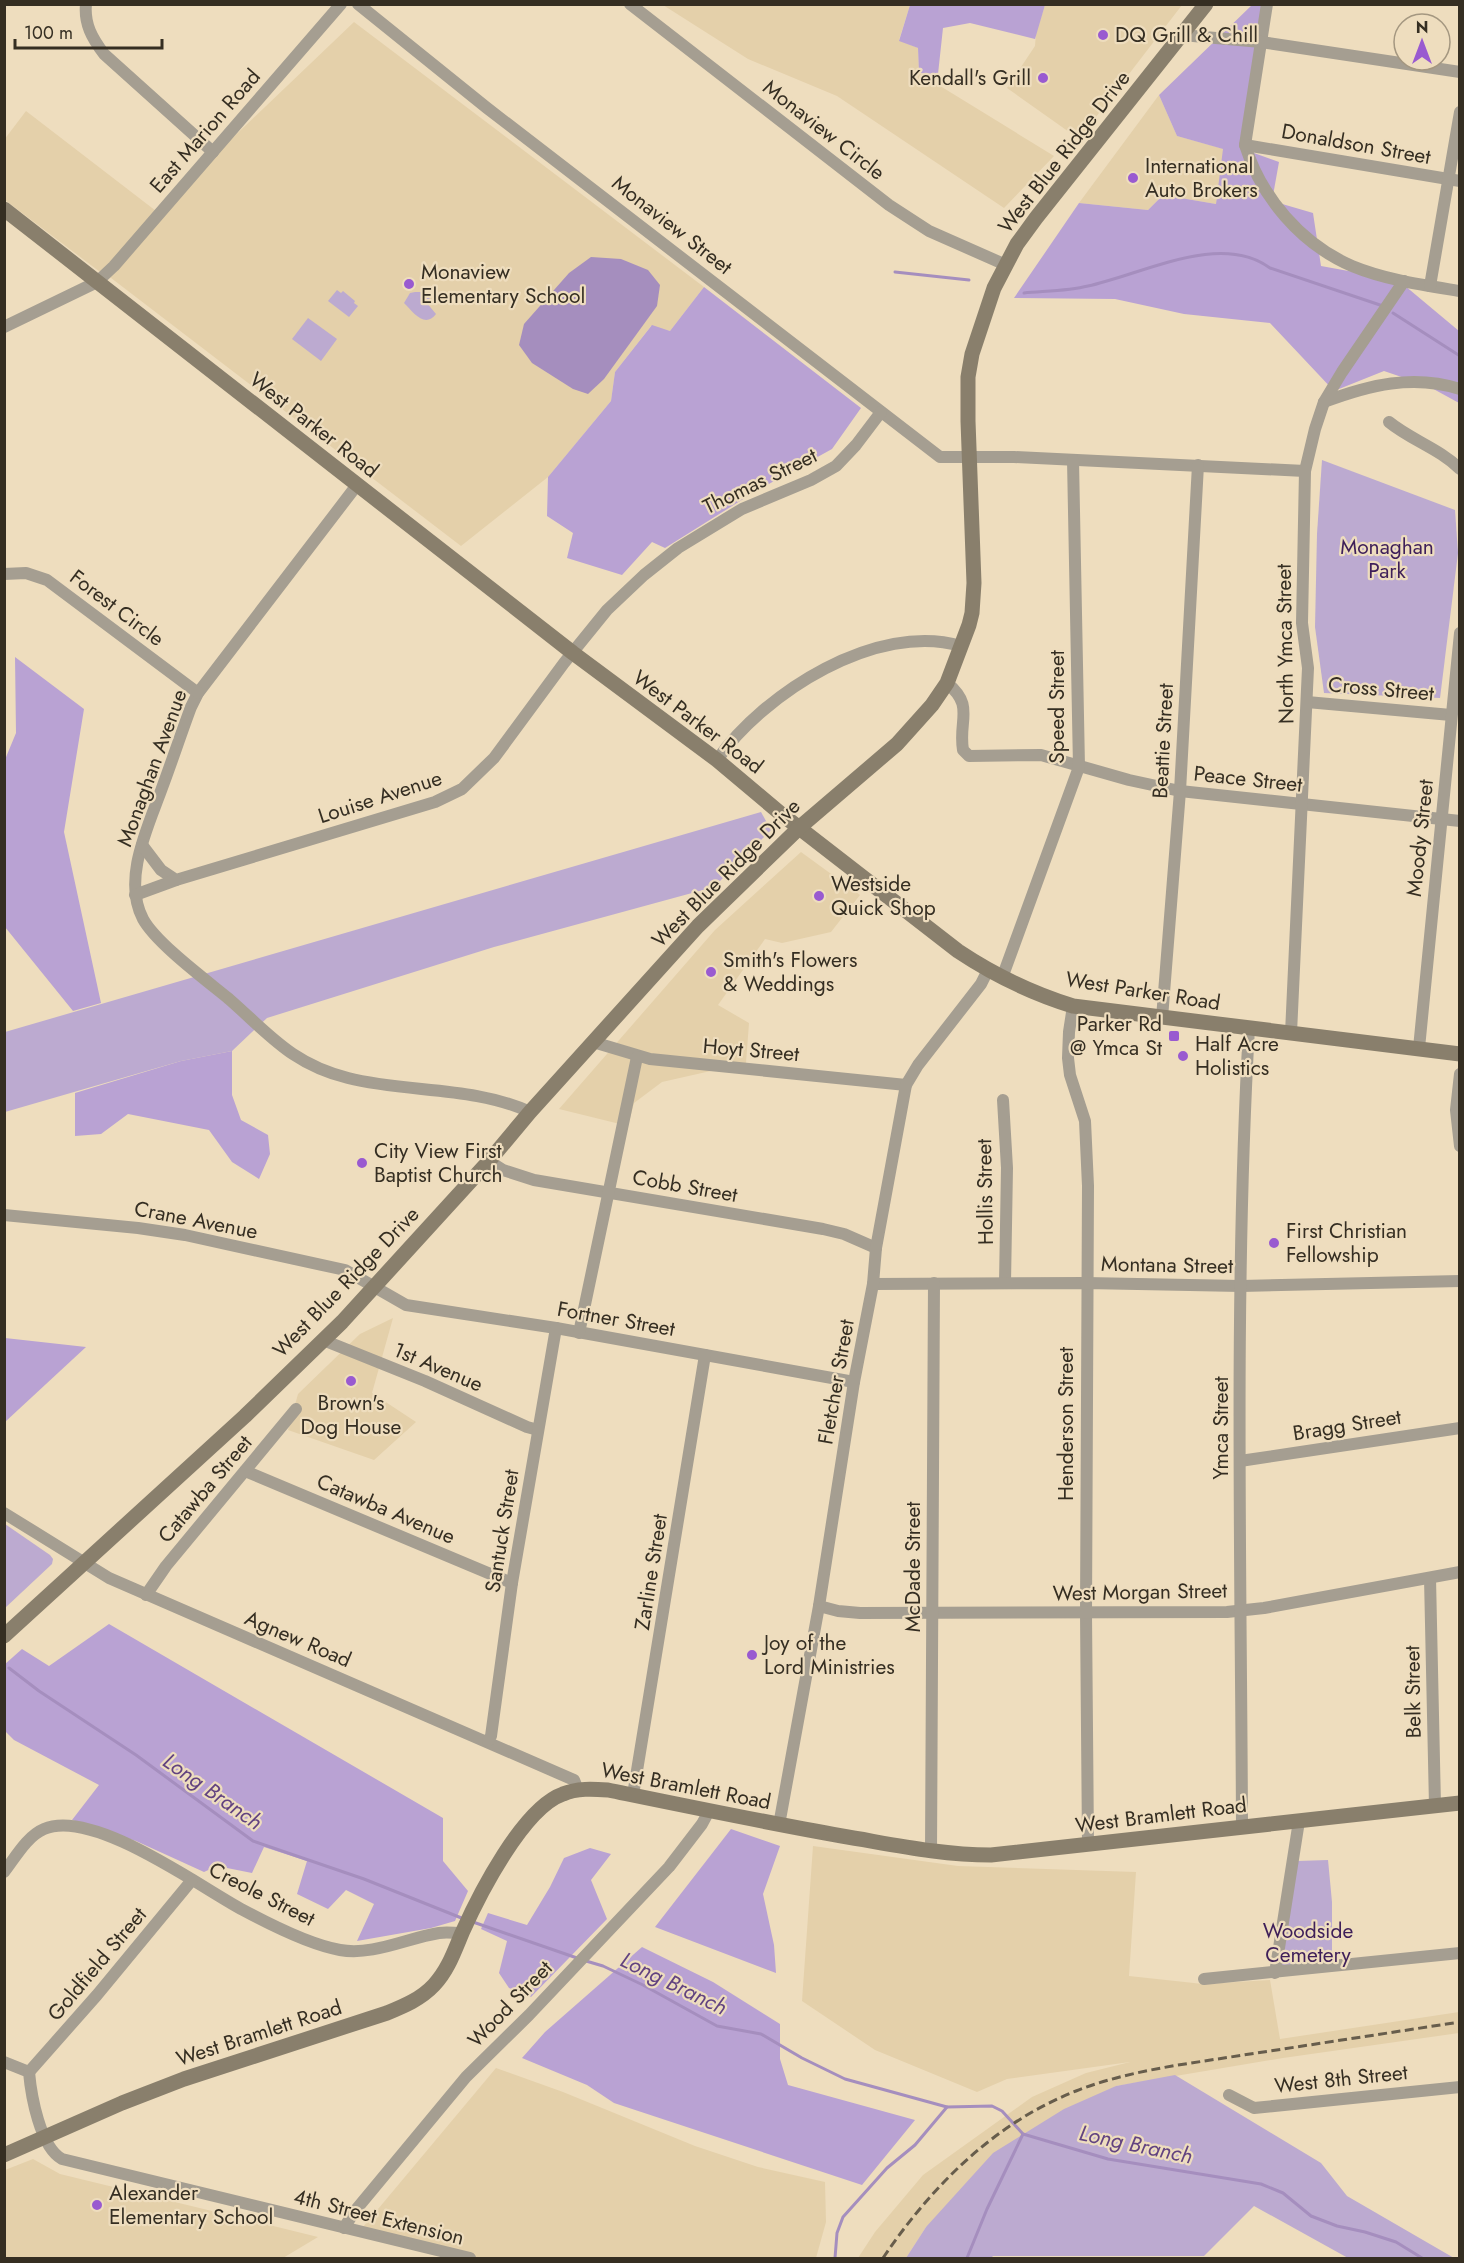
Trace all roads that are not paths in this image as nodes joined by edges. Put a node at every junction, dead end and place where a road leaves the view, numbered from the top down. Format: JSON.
{"nodes":[{"id":1,"x":86,"y":4,"type":"edge"},
{"id":2,"x":341,"y":4,"type":"edge"},
{"id":3,"x":358,"y":4,"type":"edge"},
{"id":4,"x":630,"y":4,"type":"edge"},
{"id":5,"x":1206,"y":4,"type":"edge"},
{"id":6,"x":1268,"y":4,"type":"edge"},
{"id":7,"x":1182,"y":35,"type":"junction"},
{"id":8,"x":1261,"y":42,"type":"junction"},
{"id":9,"x":1460,"y":72,"type":"edge"},
{"id":10,"x":1460,"y":112,"type":"edge"},
{"id":11,"x":1245,"y":145,"type":"junction"},
{"id":12,"x":213,"y":152,"type":"junction"},
{"id":13,"x":1454,"y":180,"type":"edge"},
{"id":14,"x":8,"y":216,"type":"edge"},
{"id":15,"x":1006,"y":265,"type":"junction"},
{"id":16,"x":1404,"y":281,"type":"junction"},
{"id":17,"x":97,"y":282,"type":"junction"},
{"id":18,"x":1430,"y":286,"type":"junction"},
{"id":19,"x":1460,"y":291,"type":"edge"},
{"id":20,"x":4,"y":327,"type":"edge"},
{"id":21,"x":1460,"y":389,"type":"edge"},
{"id":22,"x":1324,"y":402,"type":"junction"},
{"id":23,"x":881,"y":412,"type":"junction"},
{"id":24,"x":1389,"y":422,"type":"dead end"},
{"id":25,"x":969,"y":456,"type":"junction"},
{"id":26,"x":1072,"y":459,"type":"junction"},
{"id":27,"x":1198,"y":465,"type":"junction"},
{"id":28,"x":1460,"y":468,"type":"edge"},
{"id":29,"x":1305,"y":471,"type":"junction"},
{"id":30,"x":357,"y":485,"type":"junction"},
{"id":31,"x":4,"y":574,"type":"edge"},
{"id":32,"x":1460,"y":633,"type":"edge"},
{"id":33,"x":961,"y":645,"type":"junction"},
{"id":34,"x":573,"y":653,"type":"junction"},
{"id":35,"x":947,"y":683,"type":"junction"},
{"id":36,"x":198,"y":693,"type":"junction"},
{"id":37,"x":1307,"y":702,"type":"junction"},
{"id":38,"x":1451,"y":715,"type":"junction"},
{"id":39,"x":717,"y":760,"type":"junction"},
{"id":40,"x":1079,"y":767,"type":"junction"},
{"id":41,"x":1180,"y":791,"type":"junction"},
{"id":42,"x":1303,"y":805,"type":"junction"},
{"id":43,"x":1441,"y":819,"type":"junction"},
{"id":44,"x":1460,"y":821,"type":"edge"},
{"id":45,"x":800,"y":827,"type":"junction"},
{"id":46,"x":142,"y":845,"type":"junction"},
{"id":47,"x":176,"y":880,"type":"junction"},
{"id":48,"x":135,"y":895,"type":"junction"},
{"id":49,"x":988,"y":970,"type":"junction"},
{"id":50,"x":1002,"y":978,"type":"junction"},
{"id":51,"x":1073,"y":1006,"type":"junction"},
{"id":52,"x":1162,"y":1018,"type":"junction"},
{"id":53,"x":1249,"y":1028,"type":"junction"},
{"id":54,"x":1290,"y":1033,"type":"junction"},
{"id":55,"x":593,"y":1042,"type":"junction"},
{"id":56,"x":1419,"y":1048,"type":"junction"},
{"id":57,"x":1460,"y":1054,"type":"edge"},
{"id":58,"x":637,"y":1057,"type":"junction"},
{"id":59,"x":1460,"y":1074,"type":"edge"},
{"id":60,"x":906,"y":1085,"type":"junction"},
{"id":61,"x":1003,"y":1100,"type":"dead end"},
{"id":62,"x":530,"y":1112,"type":"junction"},
{"id":63,"x":1460,"y":1146,"type":"edge"},
{"id":64,"x":489,"y":1161,"type":"junction"},
{"id":65,"x":610,"y":1192,"type":"junction"},
{"id":66,"x":4,"y":1215,"type":"edge"},
{"id":67,"x":876,"y":1248,"type":"junction"},
{"id":68,"x":1460,"y":1281,"type":"edge"},
{"id":69,"x":934,"y":1283,"type":"junction"},
{"id":70,"x":1005,"y":1283,"type":"junction"},
{"id":71,"x":1086,"y":1283,"type":"junction"},
{"id":72,"x":873,"y":1284,"type":"junction"},
{"id":73,"x":1241,"y":1286,"type":"junction"},
{"id":74,"x":375,"y":1287,"type":"junction"},
{"id":75,"x":556,"y":1328,"type":"junction"},
{"id":76,"x":579,"y":1333,"type":"junction"},
{"id":77,"x":322,"y":1340,"type":"junction"},
{"id":78,"x":705,"y":1355,"type":"junction"},
{"id":79,"x":854,"y":1382,"type":"junction"},
{"id":80,"x":296,"y":1409,"type":"dead end"},
{"id":81,"x":1460,"y":1428,"type":"edge"},
{"id":82,"x":538,"y":1430,"type":"junction"},
{"id":83,"x":1240,"y":1461,"type":"junction"},
{"id":84,"x":245,"y":1471,"type":"junction"},
{"id":85,"x":4,"y":1513,"type":"edge"},
{"id":86,"x":83,"y":1563,"type":"junction"},
{"id":87,"x":1460,"y":1572,"type":"edge"},
{"id":88,"x":1430,"y":1578,"type":"junction"},
{"id":89,"x":512,"y":1583,"type":"junction"},
{"id":90,"x":146,"y":1595,"type":"junction"},
{"id":91,"x":819,"y":1606,"type":"junction"},
{"id":92,"x":1241,"y":1610,"type":"junction"},
{"id":93,"x":933,"y":1613,"type":"junction"},
{"id":94,"x":1086,"y":1613,"type":"junction"},
{"id":95,"x":4,"y":1636,"type":"edge"},
{"id":96,"x":488,"y":1741,"type":"junction"},
{"id":97,"x":578,"y":1790,"type":"junction"},
{"id":98,"x":633,"y":1795,"type":"junction"},
{"id":99,"x":1460,"y":1803,"type":"edge"},
{"id":100,"x":1435,"y":1806,"type":"junction"},
{"id":101,"x":709,"y":1811,"type":"junction"},
{"id":102,"x":1299,"y":1821,"type":"junction"},
{"id":103,"x":779,"y":1825,"type":"junction"},
{"id":104,"x":1242,"y":1827,"type":"junction"},
{"id":105,"x":1088,"y":1845,"type":"junction"},
{"id":106,"x":931,"y":1852,"type":"junction"},
{"id":107,"x":4,"y":1872,"type":"edge"},
{"id":108,"x":192,"y":1880,"type":"junction"},
{"id":109,"x":463,"y":1930,"type":"junction"},
{"id":110,"x":1460,"y":1953,"type":"edge"},
{"id":111,"x":1275,"y":1973,"type":"junction"},
{"id":112,"x":1204,"y":1979,"type":"dead end"},
{"id":113,"x":4,"y":2062,"type":"edge"},
{"id":114,"x":29,"y":2072,"type":"junction"},
{"id":115,"x":1460,"y":2087,"type":"edge"},
{"id":116,"x":1229,"y":2095,"type":"dead end"},
{"id":117,"x":44,"y":2138,"type":"junction"},
{"id":118,"x":4,"y":2155,"type":"edge"},
{"id":119,"x":344,"y":2228,"type":"junction"},
{"id":120,"x":464,"y":2258,"type":"edge"}],
"edges":[{"from":1,"to":12,"type":"street"},
{"from":2,"to":12,"type":"street","name":"East Marion Road"},
{"from":3,"to":23,"type":"street","name":"Monaview Street"},
{"from":4,"to":15,"type":"street","name":"Monaview Circle"},
{"from":5,"to":7,"type":"street","name":"West Blue Ridge Drive"},
{"from":6,"to":8,"type":"street"},
{"from":7,"to":8,"type":"street"},
{"from":7,"to":15,"type":"street","name":"West Blue Ridge Drive"},
{"from":8,"to":9,"type":"street"},
{"from":8,"to":11,"type":"street"},
{"from":10,"to":13,"type":"street"},
{"from":11,"to":13,"type":"street","name":"Donaldson Street"},
{"from":11,"to":16,"type":"street"},
{"from":12,"to":17,"type":"street","name":"East Marion Road"},
{"from":13,"to":18,"type":"street"},
{"from":14,"to":17,"type":"street","name":"West Parker Road"},
{"from":15,"to":25,"type":"street","name":"West Blue Ridge Drive"},
{"from":16,"to":18,"type":"street"},
{"from":16,"to":22,"type":"street","name":"North Ymca Street"},
{"from":17,"to":20,"type":"street","name":"East Marion Road"},
{"from":17,"to":30,"type":"street","name":"West Parker Road"},
{"from":18,"to":19,"type":"street"},
{"from":21,"to":22,"type":"street"},
{"from":22,"to":29,"type":"street","name":"North Ymca Street"},
{"from":23,"to":25,"type":"street","name":"Monaview Street"},
{"from":23,"to":34,"type":"street","name":"Thomas Street"},
{"from":24,"to":28,"type":"street"},
{"from":25,"to":26,"type":"street"},
{"from":25,"to":33,"type":"street","name":"West Blue Ridge Drive"},
{"from":26,"to":27,"type":"street"},
{"from":26,"to":40,"type":"street","name":"Speed Street"},
{"from":27,"to":29,"type":"street"},
{"from":27,"to":41,"type":"street","name":"Beattie Street"},
{"from":29,"to":37,"type":"street","name":"North Ymca Street"},
{"from":30,"to":34,"type":"street","name":"West Parker Road"},
{"from":30,"to":36,"type":"street","name":"Monaghan Avenue"},
{"from":31,"to":36,"type":"street","name":"Forest Circle"},
{"from":32,"to":38,"type":"street","name":"Moody Street"},
{"from":33,"to":35,"type":"street","name":"West Blue Ridge Drive"},
{"from":33,"to":39,"type":"street"},
{"from":34,"to":39,"type":"street","name":"West Parker Road"},
{"from":34,"to":47,"type":"street","name":"Louise Avenue"},
{"from":35,"to":40,"type":"street","name":"Peace Street"},
{"from":35,"to":45,"type":"street","name":"West Blue Ridge Drive"},
{"from":36,"to":46,"type":"street","name":"Monaghan Avenue"},
{"from":37,"to":38,"type":"street","name":"Cross Street"},
{"from":37,"to":42,"type":"street","name":"North Ymca Street"},
{"from":38,"to":43,"type":"street","name":"Moody Street"},
{"from":39,"to":45,"type":"street","name":"West Parker Road"},
{"from":40,"to":41,"type":"street","name":"Peace Street"},
{"from":40,"to":50,"type":"street","name":"Speed Street"},
{"from":41,"to":42,"type":"street","name":"Peace Street"},
{"from":41,"to":52,"type":"street","name":"Beattie Street"},
{"from":42,"to":43,"type":"street","name":"Peace Street"},
{"from":42,"to":54,"type":"street","name":"North Ymca Street"},
{"from":43,"to":44,"type":"street","name":"Peace Street"},
{"from":43,"to":56,"type":"street","name":"Moody Street"},
{"from":45,"to":49,"type":"street","name":"West Parker Road"},
{"from":45,"to":55,"type":"street","name":"West Blue Ridge Drive"},
{"from":46,"to":47,"type":"street"},
{"from":46,"to":48,"type":"street","name":"Monaghan Avenue"},
{"from":47,"to":48,"type":"street","name":"Louise Avenue"},
{"from":48,"to":62,"type":"street"},
{"from":49,"to":50,"type":"street","name":"West Parker Road"},
{"from":49,"to":60,"type":"street","name":"Fletcher Street"},
{"from":50,"to":51,"type":"street","name":"West Parker Road"},
{"from":51,"to":52,"type":"street","name":"West Parker Road"},
{"from":51,"to":71,"type":"street","name":"Henderson Street"},
{"from":52,"to":53,"type":"street","name":"West Parker Road"},
{"from":53,"to":54,"type":"street","name":"West Parker Road"},
{"from":53,"to":73,"type":"street","name":"Ymca Street"},
{"from":54,"to":56,"type":"street","name":"West Parker Road"},
{"from":55,"to":58,"type":"street","name":"Hoyt Street"},
{"from":55,"to":62,"type":"street","name":"West Blue Ridge Drive"},
{"from":56,"to":57,"type":"street","name":"West Parker Road"},
{"from":58,"to":60,"type":"street","name":"Hoyt Street"},
{"from":58,"to":65,"type":"street"},
{"from":59,"to":63,"type":"street"},
{"from":60,"to":67,"type":"street","name":"Fletcher Street"},
{"from":61,"to":70,"type":"street","name":"Hollis Street"},
{"from":62,"to":64,"type":"street","name":"West Blue Ridge Drive"},
{"from":64,"to":65,"type":"street","name":"Cobb Street"},
{"from":64,"to":74,"type":"street","name":"West Blue Ridge Drive"},
{"from":65,"to":67,"type":"street","name":"Cobb Street"},
{"from":65,"to":76,"type":"street"},
{"from":66,"to":74,"type":"street","name":"Crane Avenue"},
{"from":67,"to":72,"type":"street","name":"Fletcher Street"},
{"from":68,"to":73,"type":"street","name":"Montana Street"},
{"from":69,"to":70,"type":"street","name":"Montana Street"},
{"from":69,"to":72,"type":"street","name":"Montana Street"},
{"from":69,"to":93,"type":"street","name":"McDade Street"},
{"from":70,"to":71,"type":"street","name":"Montana Street"},
{"from":71,"to":73,"type":"street","name":"Montana Street"},
{"from":71,"to":94,"type":"street","name":"Henderson Street"},
{"from":72,"to":79,"type":"street","name":"Fletcher Street"},
{"from":73,"to":83,"type":"street","name":"Ymca Street"},
{"from":74,"to":75,"type":"street","name":"Fortner Street"},
{"from":74,"to":77,"type":"street","name":"West Blue Ridge Drive"},
{"from":75,"to":76,"type":"street","name":"Fortner Street"},
{"from":75,"to":82,"type":"street","name":"Santuck Street"},
{"from":76,"to":78,"type":"street","name":"Fortner Street"},
{"from":77,"to":82,"type":"street","name":"1st Avenue"},
{"from":77,"to":86,"type":"street","name":"West Blue Ridge Drive"},
{"from":78,"to":79,"type":"street","name":"Fortner Street"},
{"from":78,"to":98,"type":"street","name":"Zarline Street"},
{"from":79,"to":91,"type":"street","name":"Fletcher Street"},
{"from":80,"to":84,"type":"street","name":"Catawba Street"},
{"from":81,"to":83,"type":"street","name":"Bragg Street"},
{"from":82,"to":89,"type":"street","name":"Santuck Street"},
{"from":83,"to":92,"type":"street","name":"Ymca Street"},
{"from":84,"to":89,"type":"street","name":"Catawba Avenue"},
{"from":84,"to":90,"type":"street","name":"Catawba Street"},
{"from":85,"to":86,"type":"street","name":"Agnew Road"},
{"from":86,"to":90,"type":"street","name":"Agnew Road"},
{"from":86,"to":95,"type":"street","name":"West Blue Ridge Drive"},
{"from":87,"to":88,"type":"street","name":"West Morgan Street"},
{"from":88,"to":92,"type":"street","name":"West Morgan Street"},
{"from":88,"to":100,"type":"street","name":"Belk Street"},
{"from":89,"to":96,"type":"street","name":"Santuck Street"},
{"from":90,"to":96,"type":"street","name":"Agnew Road"},
{"from":91,"to":93,"type":"street","name":"West Morgan Street"},
{"from":91,"to":103,"type":"street","name":"Fletcher Street"},
{"from":92,"to":94,"type":"street","name":"West Morgan Street"},
{"from":92,"to":104,"type":"street","name":"Ymca Street"},
{"from":93,"to":94,"type":"street","name":"West Morgan Street"},
{"from":93,"to":106,"type":"street","name":"McDade Street"},
{"from":94,"to":105,"type":"street","name":"Henderson Street"},
{"from":96,"to":97,"type":"street","name":"Agnew Road"},
{"from":97,"to":98,"type":"street","name":"West Bramlett Road"},
{"from":97,"to":109,"type":"street","name":"West Bramlett Road"},
{"from":98,"to":101,"type":"street","name":"West Bramlett Road"},
{"from":99,"to":100,"type":"street","name":"West Bramlett Road"},
{"from":100,"to":102,"type":"street","name":"West Bramlett Road"},
{"from":101,"to":103,"type":"street","name":"West Bramlett Road"},
{"from":101,"to":119,"type":"street","name":"Wood Street"},
{"from":102,"to":104,"type":"street","name":"West Bramlett Road"},
{"from":102,"to":111,"type":"street"},
{"from":103,"to":106,"type":"street","name":"West Bramlett Road"},
{"from":104,"to":105,"type":"street","name":"West Bramlett Road"},
{"from":105,"to":106,"type":"street","name":"West Bramlett Road"},
{"from":107,"to":108,"type":"street","name":"Creole Street"},
{"from":108,"to":109,"type":"street","name":"Creole Street"},
{"from":108,"to":114,"type":"street","name":"Goldfield Street"},
{"from":109,"to":117,"type":"street","name":"West Bramlett Road"},
{"from":110,"to":111,"type":"street"},
{"from":111,"to":112,"type":"street"},
{"from":113,"to":114,"type":"street"},
{"from":114,"to":117,"type":"street"},
{"from":115,"to":116,"type":"street","name":"West 8th Street"},
{"from":117,"to":118,"type":"street","name":"West Bramlett Road"},
{"from":117,"to":119,"type":"street","name":"4th Street Extension"},
{"from":119,"to":120,"type":"street","name":"4th Street Extension"}]}
